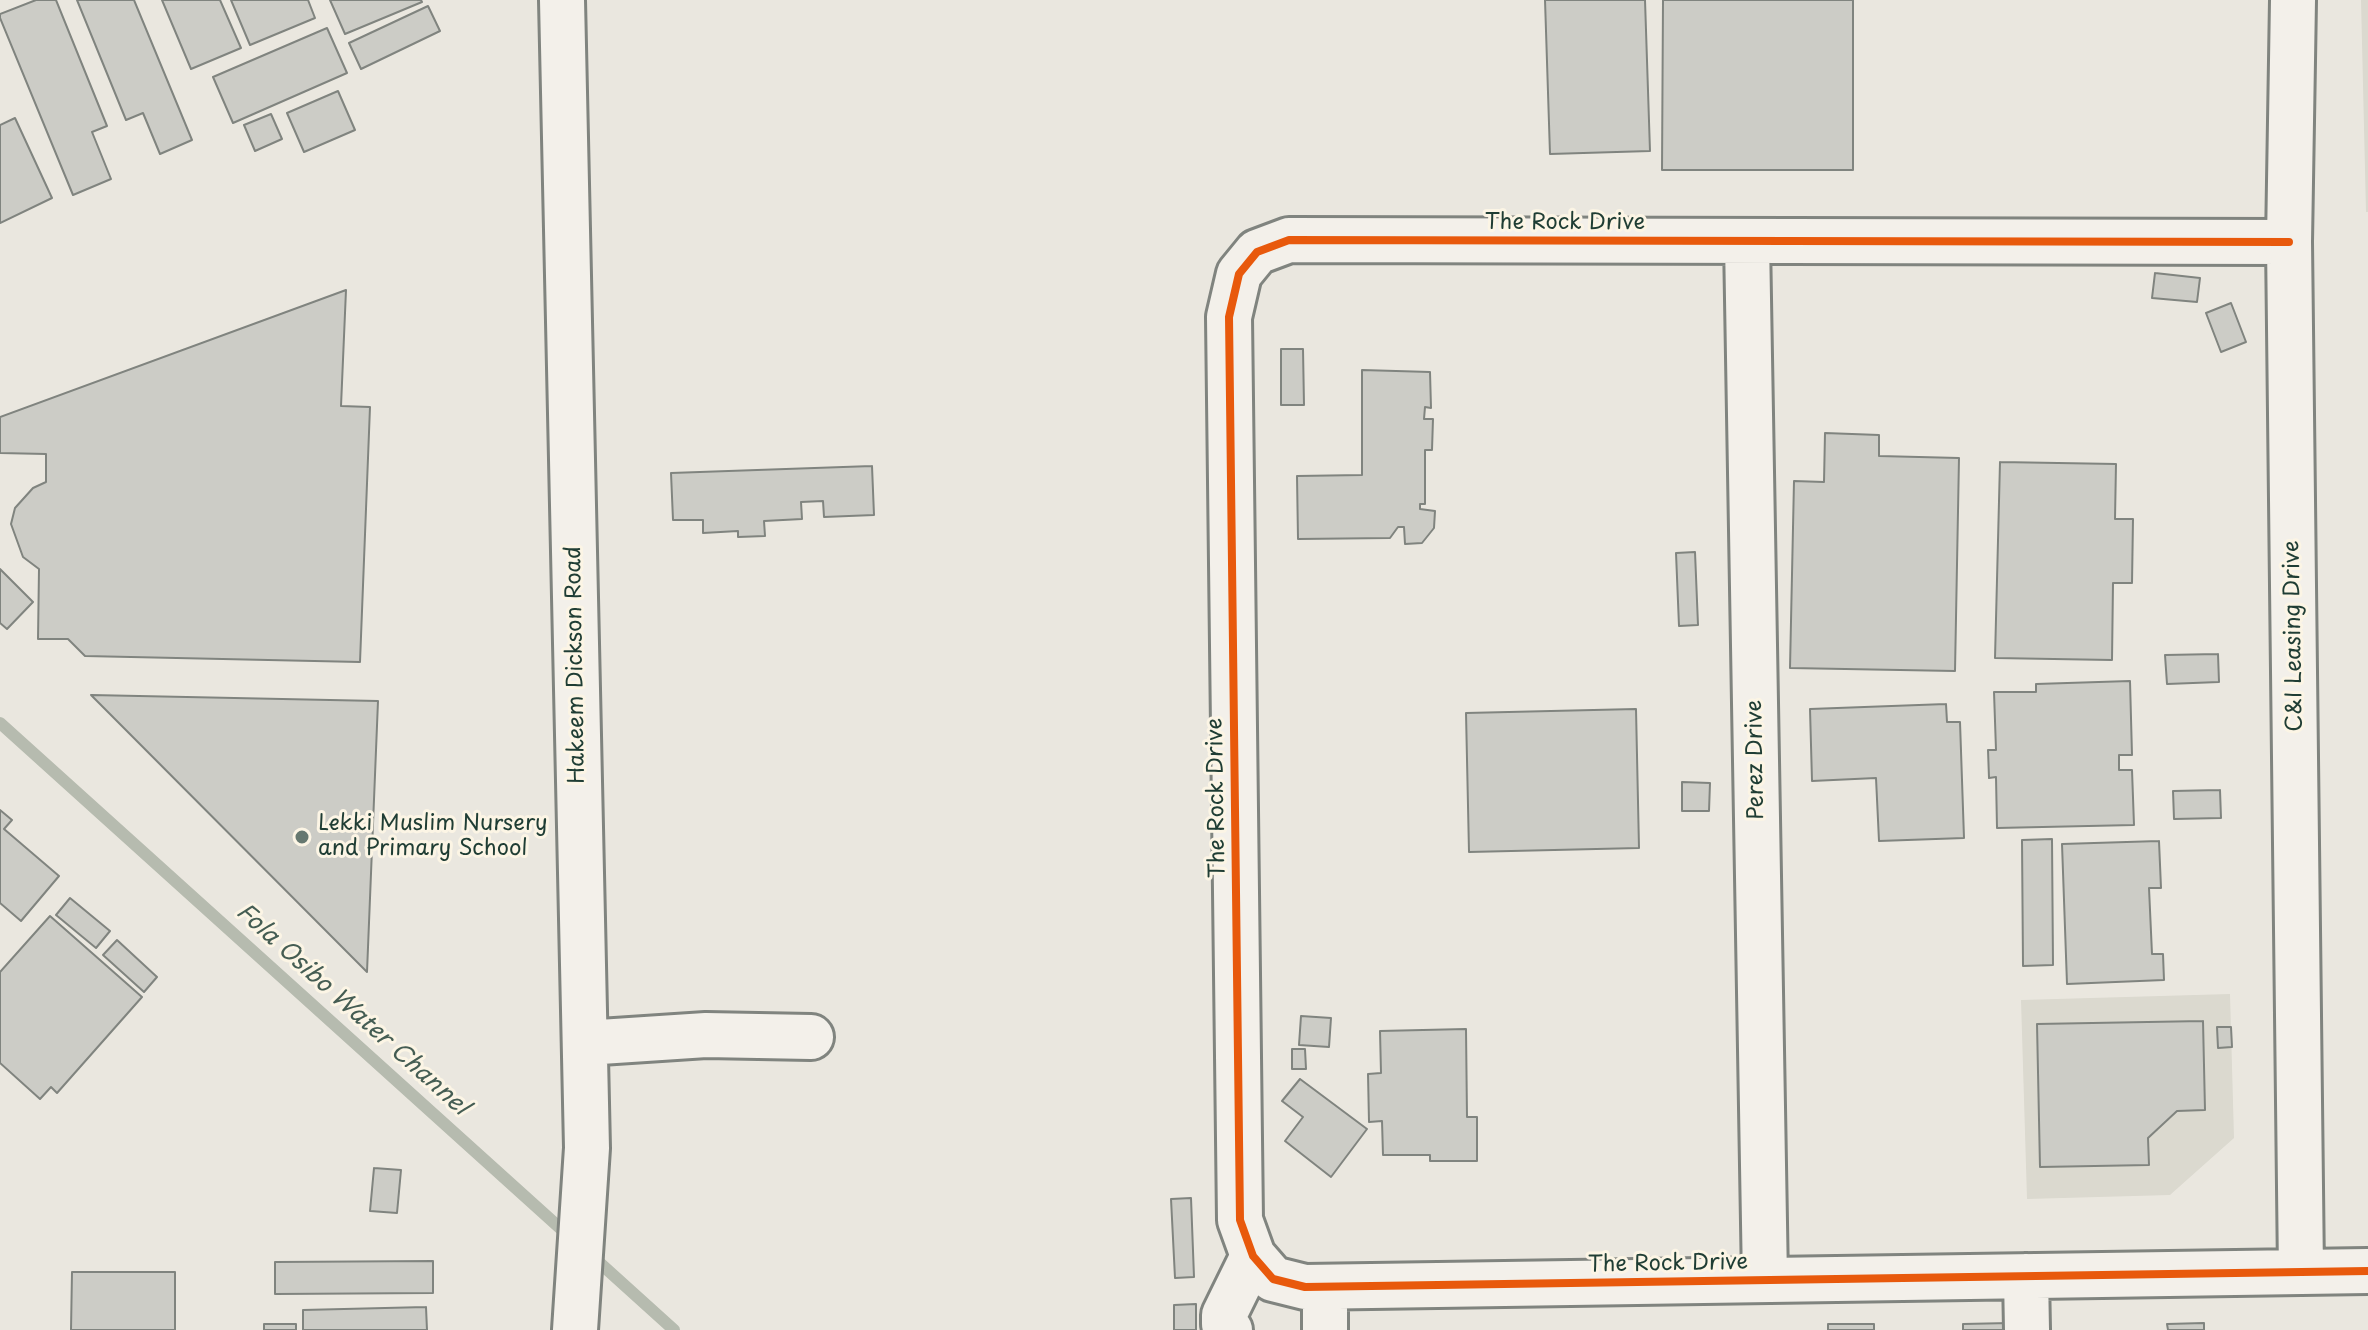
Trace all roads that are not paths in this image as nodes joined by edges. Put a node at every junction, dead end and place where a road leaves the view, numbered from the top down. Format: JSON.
{"nodes":[{"id":1,"x":562,"y":0,"type":"edge"},
{"id":2,"x":2293,"y":0,"type":"edge"},
{"id":3,"x":1747,"y":241,"type":"junction"},
{"id":4,"x":2289,"y":242,"type":"junction"},
{"id":5,"x":811,"y":1037,"type":"dead end"},
{"id":6,"x":585,"y":1043,"type":"junction"},
{"id":7,"x":1253,"y":1256,"type":"junction"},
{"id":8,"x":2368,"y":1271,"type":"edge"},
{"id":9,"x":2301,"y":1272,"type":"junction"},
{"id":10,"x":2026,"y":1276,"type":"junction"},
{"id":11,"x":1765,"y":1280,"type":"junction"},
{"id":12,"x":1325,"y":1287,"type":"junction"},
{"id":13,"x":575,"y":1330,"type":"edge"},
{"id":14,"x":1230,"y":1330,"type":"edge"},
{"id":15,"x":1325,"y":1330,"type":"edge"},
{"id":16,"x":2027,"y":1330,"type":"edge"}],
"edges":[{"from":1,"to":6,"type":"street","name":"Hakeem Dickson Road"},
{"from":2,"to":4,"type":"street","name":"C&I Leasing Drive"},
{"from":3,"to":4,"type":"street","name":"The Rock Drive"},
{"from":3,"to":7,"type":"street","name":"The Rock Drive"},
{"from":3,"to":11,"type":"street","name":"Perez Drive"},
{"from":4,"to":9,"type":"street","name":"C&I Leasing Drive"},
{"from":5,"to":6,"type":"street"},
{"from":6,"to":13,"type":"street","name":"Hakeem Dickson Road"},
{"from":7,"to":12,"type":"street","name":"The Rock Drive"},
{"from":7,"to":14,"type":"street"},
{"from":8,"to":9,"type":"street","name":"The Rock Drive"},
{"from":9,"to":10,"type":"street","name":"The Rock Drive"},
{"from":10,"to":11,"type":"street","name":"The Rock Drive"},
{"from":10,"to":16,"type":"street"},
{"from":11,"to":12,"type":"street","name":"The Rock Drive"},
{"from":12,"to":15,"type":"street"}]}
